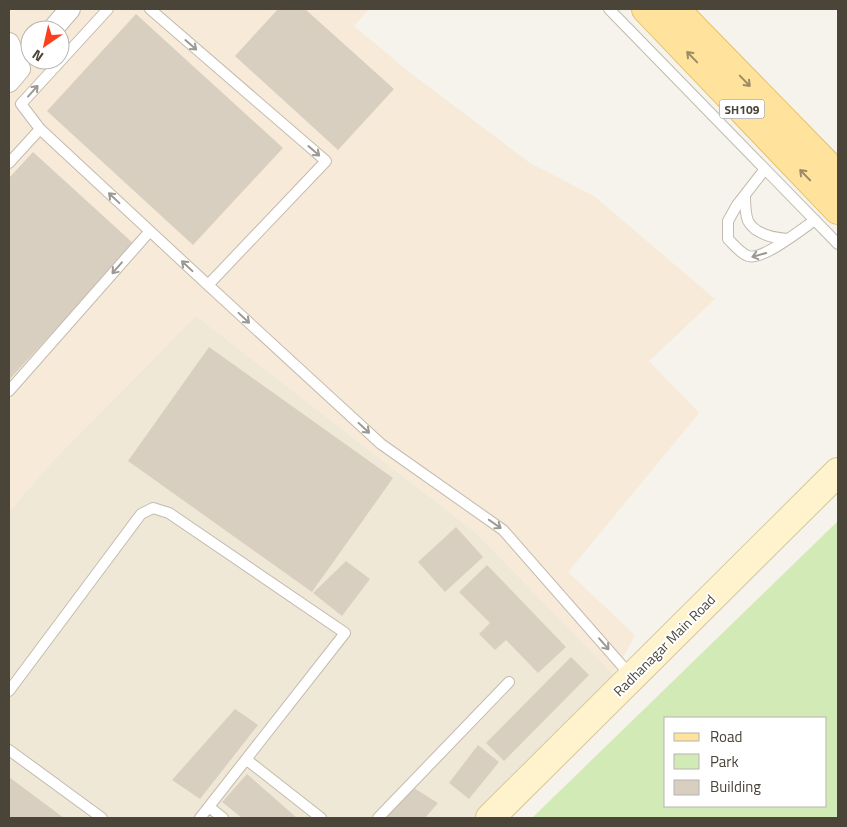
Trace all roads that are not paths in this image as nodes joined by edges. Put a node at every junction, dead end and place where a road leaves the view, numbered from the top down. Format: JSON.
{"nodes":[{"id":1,"x":70,"y":9,"type":"edge"},
{"id":2,"x":108,"y":9,"type":"edge"},
{"id":3,"x":609,"y":9,"type":"edge"},
{"id":4,"x":646,"y":9,"type":"edge"},
{"id":5,"x":675,"y":9,"type":"edge"},
{"id":6,"x":154,"y":10,"type":"edge"},
{"id":7,"x":61,"y":20,"type":"edge"},
{"id":8,"x":9,"y":43,"type":"edge"},
{"id":9,"x":20,"y":69,"type":"edge"},
{"id":10,"x":40,"y":129,"type":"junction"},
{"id":11,"x":9,"y":163,"type":"edge"},
{"id":12,"x":766,"y":169,"type":"junction"},
{"id":13,"x":838,"y":176,"type":"edge"},
{"id":14,"x":744,"y":196,"type":"junction"},
{"id":15,"x":827,"y":215,"type":"edge"},
{"id":16,"x":150,"y":231,"type":"junction"},
{"id":17,"x":788,"y":239,"type":"junction"},
{"id":18,"x":838,"y":244,"type":"edge"},
{"id":19,"x":208,"y":285,"type":"junction"},
{"id":20,"x":9,"y":391,"type":"edge"},
{"id":21,"x":838,"y":472,"type":"edge"},
{"id":22,"x":632,"y":677,"type":"junction"},
{"id":23,"x":509,"y":682,"type":"dead end"},
{"id":24,"x":9,"y":691,"type":"edge"},
{"id":25,"x":9,"y":750,"type":"edge"},
{"id":26,"x":248,"y":760,"type":"junction"},
{"id":27,"x":209,"y":807,"type":"junction"},
{"id":28,"x":102,"y":818,"type":"edge"},
{"id":29,"x":200,"y":818,"type":"edge"},
{"id":30,"x":223,"y":818,"type":"edge"},
{"id":31,"x":321,"y":818,"type":"edge"},
{"id":32,"x":378,"y":818,"type":"edge"},
{"id":33,"x":490,"y":818,"type":"edge"}],
"edges":[{"from":1,"to":7,"type":"street"},
{"from":10,"to":2,"type":"lane","one_way":true},
{"from":3,"to":12,"type":"lane"},
{"from":15,"to":4,"type":"main road","number":"SH109","one_way":true},
{"from":5,"to":13,"type":"main road","number":"SH109","one_way":true},
{"from":6,"to":19,"type":"lane","one_way":true},
{"from":8,"to":9,"type":"street"},
{"from":10,"to":11,"type":"lane"},
{"from":16,"to":10,"type":"lane","one_way":true},
{"from":12,"to":14,"type":"lane"},
{"from":12,"to":15,"type":"lane"},
{"from":14,"to":17,"type":"lane"},
{"from":17,"to":14,"type":"lane","one_way":true},
{"from":15,"to":17,"type":"lane"},
{"from":15,"to":18,"type":"lane"},
{"from":19,"to":16,"type":"lane","one_way":true},
{"from":16,"to":20,"type":"lane","one_way":true},
{"from":19,"to":22,"type":"lane","one_way":true},
{"from":21,"to":22,"type":"street","name":"Radhanagar Main Road"},
{"from":22,"to":33,"type":"street","name":"Radhanagar Main Road"},
{"from":23,"to":32,"type":"lane"},
{"from":24,"to":26,"type":"lane"},
{"from":25,"to":28,"type":"lane"},
{"from":26,"to":27,"type":"lane"},
{"from":26,"to":31,"type":"lane"},
{"from":27,"to":29,"type":"lane"},
{"from":27,"to":30,"type":"lane"}]}
